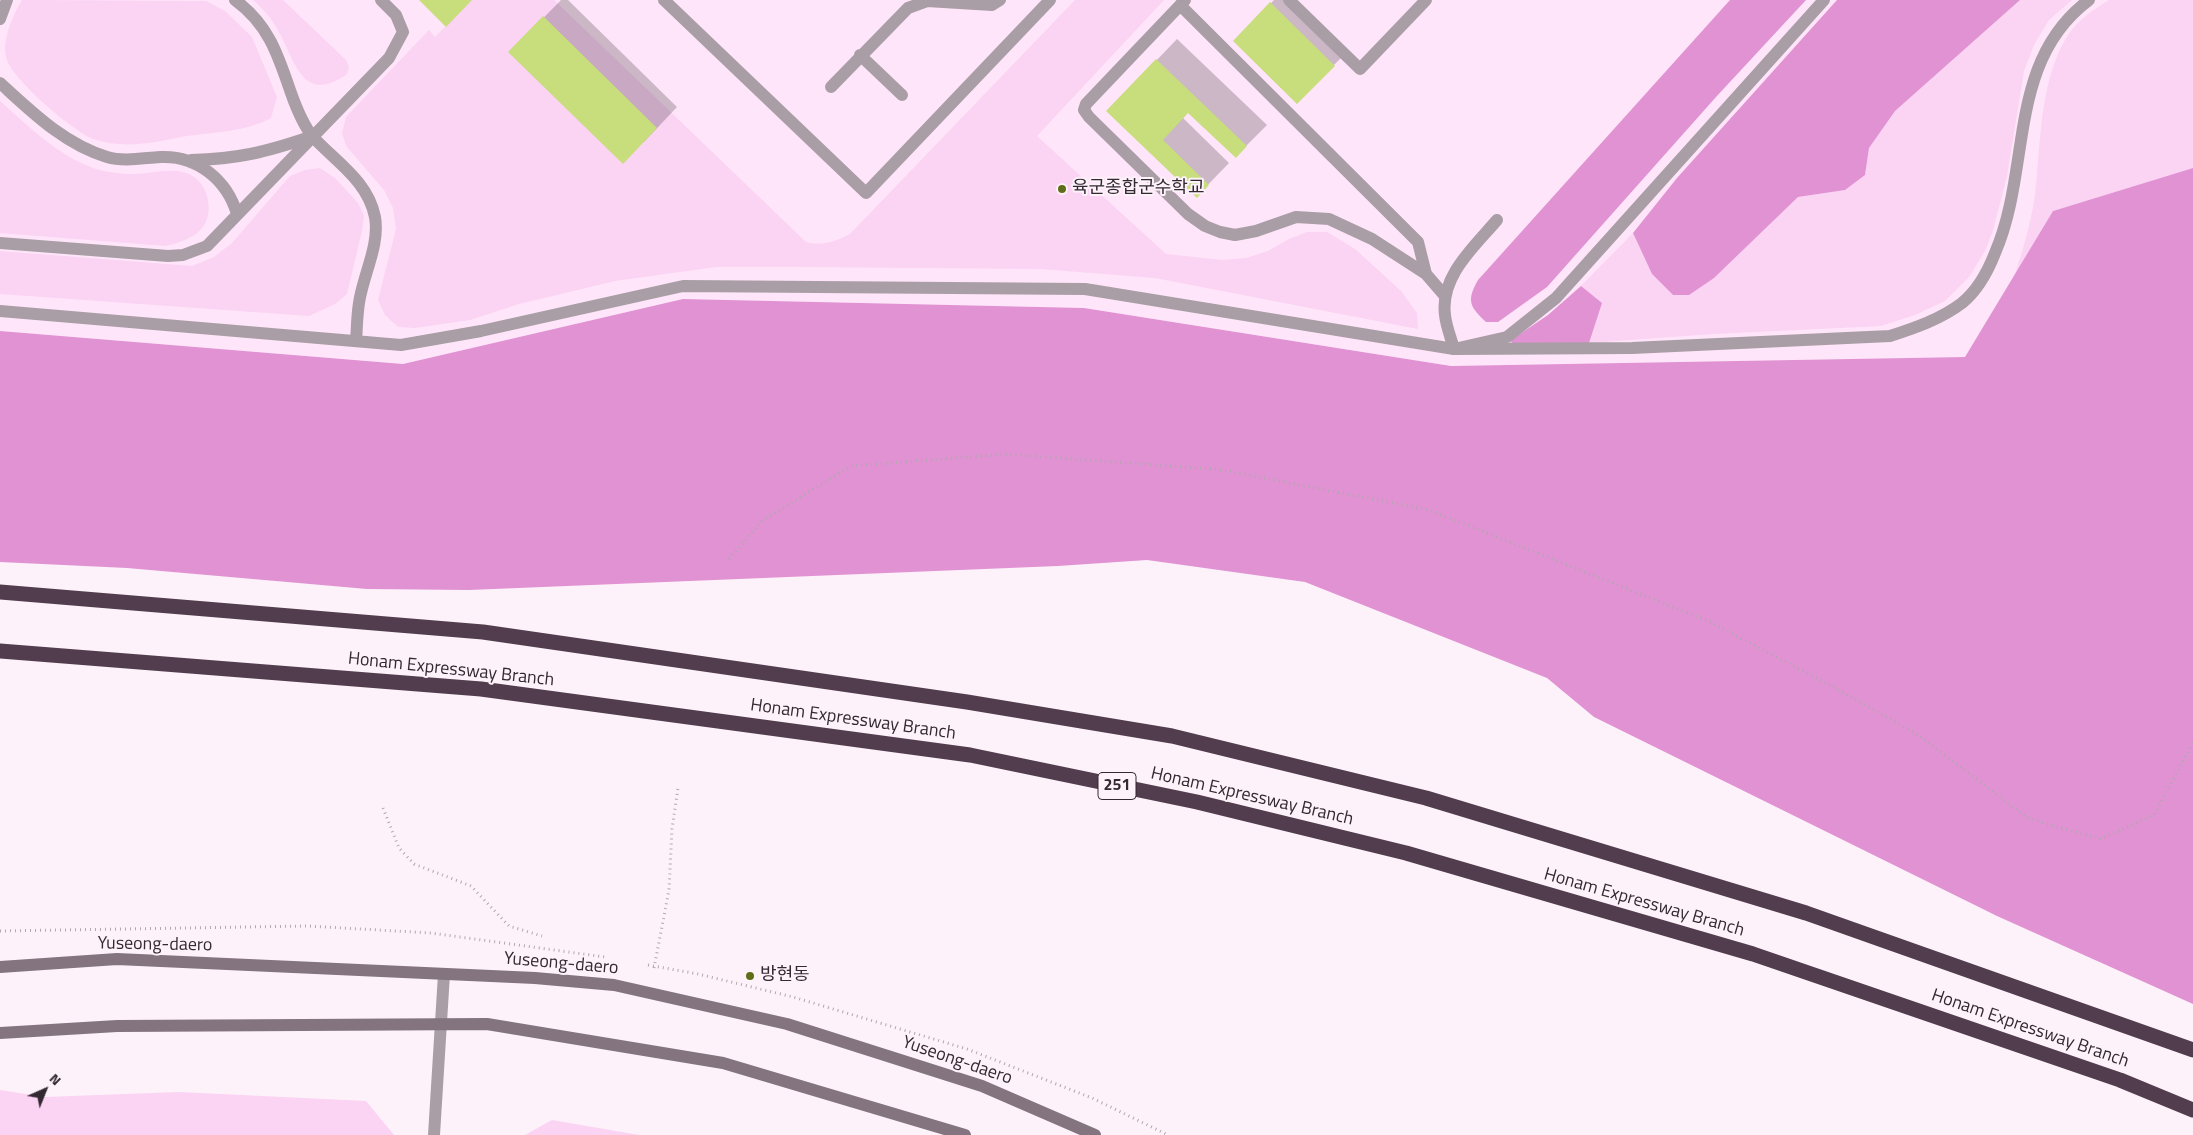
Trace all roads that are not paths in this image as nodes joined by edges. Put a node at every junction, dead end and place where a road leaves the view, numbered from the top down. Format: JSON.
{"nodes":[{"id":1,"x":7,"y":0,"type":"edge"},
{"id":2,"x":235,"y":0,"type":"edge"},
{"id":3,"x":381,"y":0,"type":"edge"},
{"id":4,"x":664,"y":0,"type":"edge"},
{"id":5,"x":1000,"y":0,"type":"edge"},
{"id":6,"x":1050,"y":0,"type":"edge"},
{"id":7,"x":1289,"y":0,"type":"edge"},
{"id":8,"x":1426,"y":0,"type":"edge"},
{"id":9,"x":1824,"y":0,"type":"edge"},
{"id":10,"x":2089,"y":0,"type":"edge"},
{"id":11,"x":1182,"y":3,"type":"edge"},
{"id":12,"x":0,"y":19,"type":"edge"},
{"id":13,"x":860,"y":55,"type":"junction"},
{"id":14,"x":0,"y":84,"type":"edge"},
{"id":15,"x":831,"y":87,"type":"dead end"},
{"id":16,"x":902,"y":95,"type":"dead end"},
{"id":17,"x":312,"y":136,"type":"junction"},
{"id":18,"x":188,"y":160,"type":"junction"},
{"id":19,"x":237,"y":214,"type":"junction"},
{"id":20,"x":1497,"y":220,"type":"dead end"},
{"id":21,"x":0,"y":243,"type":"edge"},
{"id":22,"x":1426,"y":274,"type":"junction"},
{"id":23,"x":1445,"y":296,"type":"junction"},
{"id":24,"x":0,"y":311,"type":"edge"},
{"id":25,"x":356,"y":341,"type":"junction"},
{"id":26,"x":1454,"y":349,"type":"junction"},
{"id":27,"x":0,"y":592,"type":"edge"},
{"id":28,"x":0,"y":651,"type":"edge"},
{"id":29,"x":0,"y":967,"type":"edge"},
{"id":30,"x":444,"y":974,"type":"junction"},
{"id":31,"x":440,"y":1025,"type":"junction"},
{"id":32,"x":0,"y":1033,"type":"edge"},
{"id":33,"x":2193,"y":1050,"type":"edge"},
{"id":34,"x":2193,"y":1110,"type":"edge"},
{"id":35,"x":434,"y":1135,"type":"edge"},
{"id":36,"x":965,"y":1135,"type":"edge"},
{"id":37,"x":1095,"y":1135,"type":"edge"}],
"edges":[{"from":1,"to":12,"type":"street"},
{"from":2,"to":17,"type":"street"},
{"from":3,"to":17,"type":"street"},
{"from":4,"to":6,"type":"street"},
{"from":5,"to":13,"type":"street"},
{"from":7,"to":8,"type":"street"},
{"from":9,"to":26,"type":"street"},
{"from":10,"to":26,"type":"street"},
{"from":11,"to":22,"type":"street"},
{"from":11,"to":22,"type":"street"},
{"from":13,"to":15,"type":"street"},
{"from":13,"to":16,"type":"street"},
{"from":14,"to":18,"type":"street"},
{"from":17,"to":18,"type":"street"},
{"from":17,"to":19,"type":"street"},
{"from":17,"to":25,"type":"street"},
{"from":18,"to":19,"type":"street"},
{"from":19,"to":21,"type":"street"},
{"from":20,"to":23,"type":"street"},
{"from":22,"to":23,"type":"street"},
{"from":23,"to":26,"type":"street"},
{"from":24,"to":25,"type":"street"},
{"from":25,"to":26,"type":"street"},
{"from":27,"to":33,"type":"highway","name":"Honam Expressway Branch"},
{"from":28,"to":34,"type":"highway","name":"Honam Expressway Branch","number":"251"},
{"from":29,"to":30,"type":"main road","name":"Yuseong-daero"},
{"from":30,"to":31,"type":"street"},
{"from":30,"to":37,"type":"main road","name":"Yuseong-daero"},
{"from":31,"to":32,"type":"main road"},
{"from":31,"to":35,"type":"street"},
{"from":31,"to":36,"type":"main road"}]}
